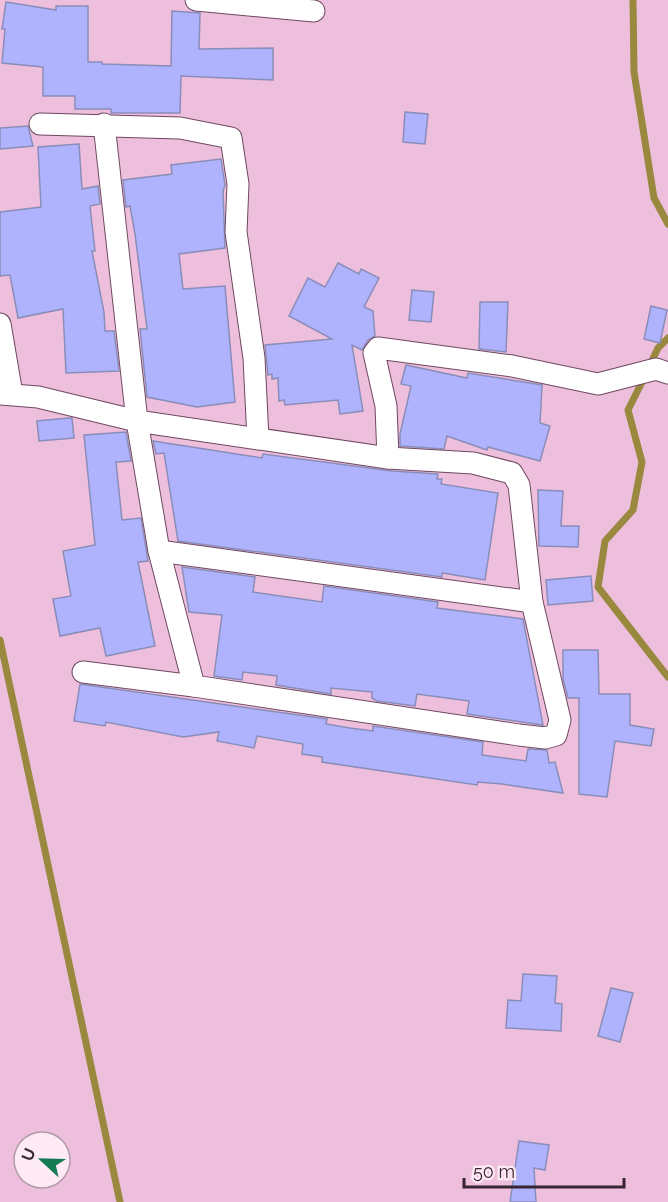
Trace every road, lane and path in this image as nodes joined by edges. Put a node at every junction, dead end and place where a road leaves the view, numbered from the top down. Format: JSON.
{"nodes":[{"id":1,"x":196,"y":0,"type":"edge"},
{"id":2,"x":314,"y":11,"type":"dead end"},
{"id":3,"x":40,"y":124,"type":"dead end"},
{"id":4,"x":104,"y":124,"type":"junction"},
{"id":5,"x":0,"y":324,"type":"edge"},
{"id":6,"x":662,"y":371,"type":"edge"},
{"id":7,"x":6,"y":394,"type":"edge"},
{"id":8,"x":137,"y":421,"type":"junction"},
{"id":9,"x":258,"y":439,"type":"junction"},
{"id":10,"x":388,"y":458,"type":"junction"},
{"id":11,"x":159,"y":551,"type":"junction"},
{"id":12,"x":532,"y":602,"type":"junction"},
{"id":13,"x":83,"y":672,"type":"dead end"},
{"id":14,"x":194,"y":686,"type":"junction"}],
"edges":[{"from":1,"to":2,"type":"street"},
{"from":3,"to":4,"type":"street"},
{"from":4,"to":8,"type":"street"},
{"from":4,"to":9,"type":"street"},
{"from":5,"to":7,"type":"street"},
{"from":6,"to":10,"type":"street"},
{"from":7,"to":8,"type":"street"},
{"from":8,"to":9,"type":"street"},
{"from":8,"to":11,"type":"street"},
{"from":9,"to":10,"type":"street"},
{"from":10,"to":12,"type":"street"},
{"from":11,"to":12,"type":"street"},
{"from":11,"to":14,"type":"street"},
{"from":12,"to":14,"type":"street"},
{"from":13,"to":14,"type":"street"}]}
